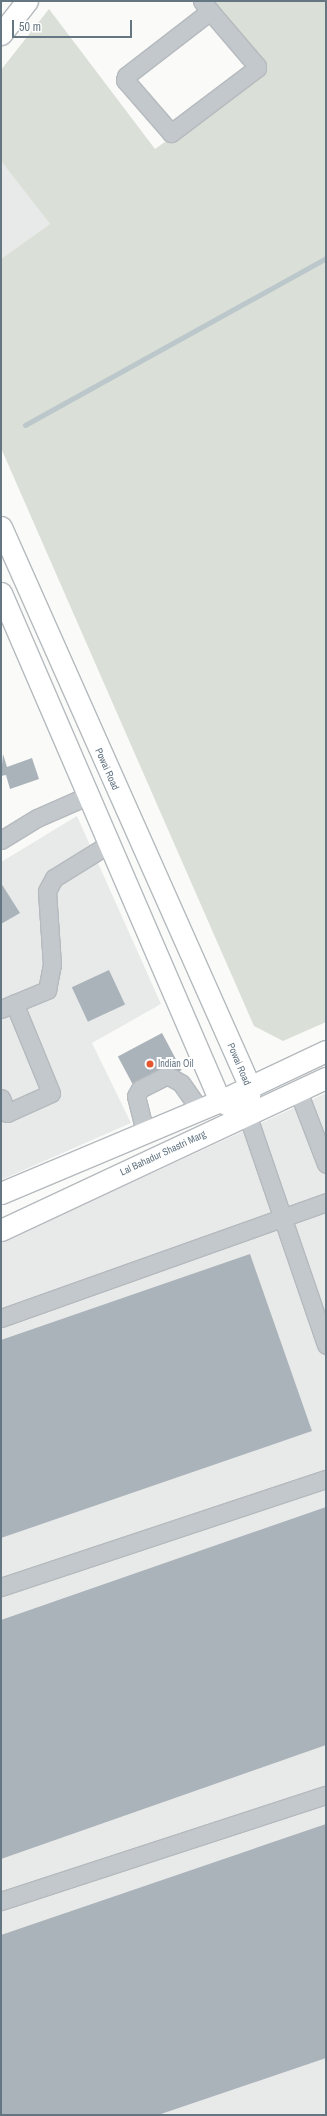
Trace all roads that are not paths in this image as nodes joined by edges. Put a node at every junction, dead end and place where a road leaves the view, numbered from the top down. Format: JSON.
{"nodes":[{"id":1,"x":27,"y":1,"type":"edge"},
{"id":2,"x":206,"y":6,"type":"edge"},
{"id":3,"x":1,"y":34,"type":"edge"},
{"id":4,"x":1,"y":527,"type":"edge"},
{"id":5,"x":1,"y":593,"type":"edge"},
{"id":6,"x":87,"y":796,"type":"junction"},
{"id":7,"x":1,"y":840,"type":"edge"},
{"id":8,"x":109,"y":844,"type":"junction"},
{"id":9,"x":8,"y":1006,"type":"edge"},
{"id":10,"x":326,"y":1051,"type":"edge"},
{"id":11,"x":326,"y":1078,"type":"edge"},
{"id":12,"x":250,"y":1087,"type":"junction"},
{"id":13,"x":298,"y":1091,"type":"junction"},
{"id":14,"x":1,"y":1098,"type":"edge"},
{"id":15,"x":220,"y":1101,"type":"junction"},
{"id":16,"x":200,"y":1109,"type":"junction"},
{"id":17,"x":247,"y":1114,"type":"junction"},
{"id":18,"x":145,"y":1132,"type":"junction"},
{"id":19,"x":325,"y":1158,"type":"edge"},
{"id":20,"x":3,"y":1192,"type":"edge"},
{"id":21,"x":326,"y":1202,"type":"edge"},
{"id":22,"x":283,"y":1219,"type":"junction"},
{"id":23,"x":10,"y":1225,"type":"edge"},
{"id":24,"x":1,"y":1318,"type":"edge"},
{"id":25,"x":326,"y":1345,"type":"edge"},
{"id":26,"x":326,"y":1479,"type":"edge"},
{"id":27,"x":1,"y":1587,"type":"edge"},
{"id":28,"x":326,"y":1795,"type":"edge"},
{"id":29,"x":1,"y":1901,"type":"edge"}],
"edges":[{"from":1,"to":3,"type":"main road"},
{"from":2,"to":2,"type":"street"},
{"from":4,"to":12,"type":"main road","name":"Powai Road"},
{"from":5,"to":6,"type":"main road"},
{"from":6,"to":7,"type":"street"},
{"from":6,"to":8,"type":"main road"},
{"from":8,"to":9,"type":"street"},
{"from":8,"to":15,"type":"main road"},
{"from":9,"to":14,"type":"street"},
{"from":10,"to":12,"type":"main road"},
{"from":11,"to":13,"type":"main road","name":"Lal Bahadur Shastri Marg"},
{"from":12,"to":15,"type":"main road"},
{"from":12,"to":17,"type":"main road","name":"Powai Road"},
{"from":13,"to":17,"type":"main road","name":"Lal Bahadur Shastri Marg"},
{"from":13,"to":19,"type":"street"},
{"from":15,"to":16,"type":"main road"},
{"from":15,"to":17,"type":"main road"},
{"from":16,"to":18,"type":"main road"},
{"from":16,"to":18,"type":"street"},
{"from":17,"to":22,"type":"street"},
{"from":17,"to":23,"type":"main road","name":"Lal Bahadur Shastri Marg"},
{"from":18,"to":20,"type":"main road"},
{"from":20,"to":23,"type":"main road"},
{"from":21,"to":22,"type":"street"},
{"from":22,"to":24,"type":"street"},
{"from":22,"to":25,"type":"street"},
{"from":26,"to":27,"type":"street"},
{"from":28,"to":29,"type":"street"}]}
